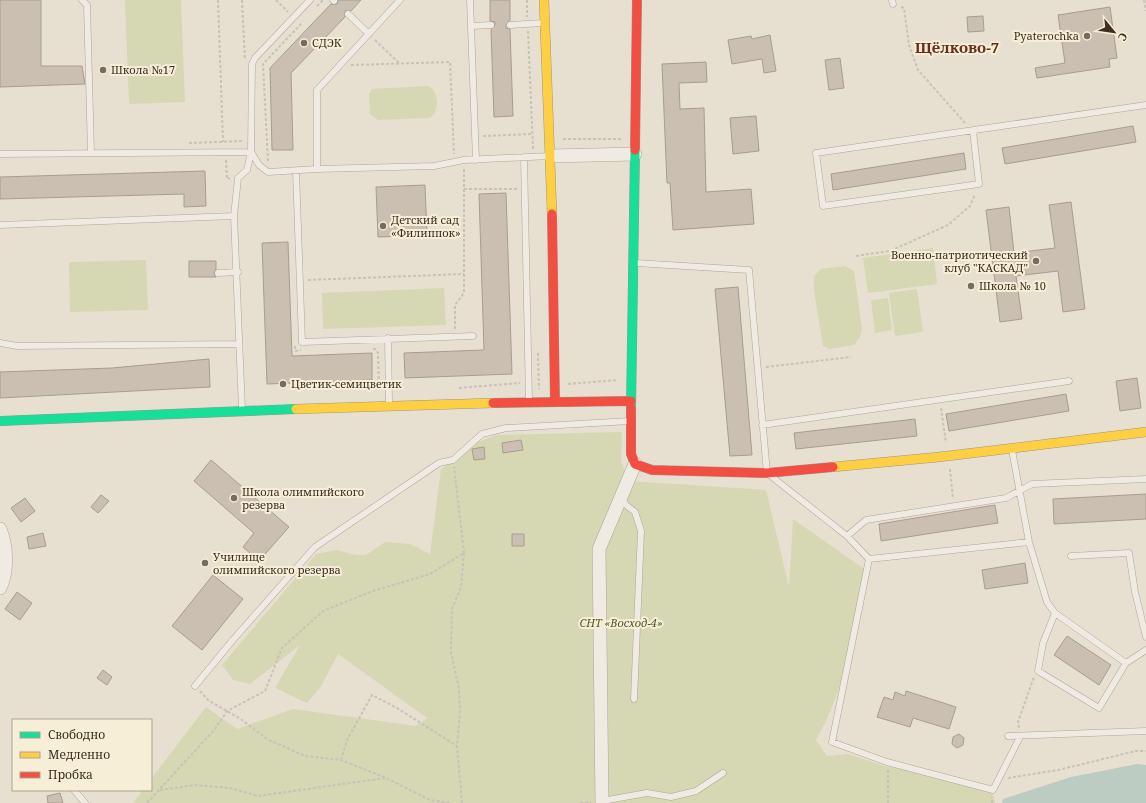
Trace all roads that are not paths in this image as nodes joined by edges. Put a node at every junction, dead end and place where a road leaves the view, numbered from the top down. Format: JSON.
{"nodes":[{"id":1,"x":82,"y":0,"type":"edge"},
{"id":2,"x":310,"y":0,"type":"edge"},
{"id":3,"x":400,"y":0,"type":"edge"},
{"id":4,"x":470,"y":0,"type":"edge"},
{"id":5,"x":544,"y":0,"type":"edge"},
{"id":6,"x":636,"y":0,"type":"edge"},
{"id":7,"x":348,"y":14,"type":"dead end"},
{"id":8,"x":545,"y":23,"type":"junction"},
{"id":9,"x":510,"y":24,"type":"dead end"},
{"id":10,"x":490,"y":25,"type":"dead end"},
{"id":11,"x":472,"y":26,"type":"junction"},
{"id":12,"x":369,"y":34,"type":"junction"},
{"id":13,"x":1146,"y":105,"type":"edge"},
{"id":14,"x":972,"y":131,"type":"junction"},
{"id":15,"x":251,"y":152,"type":"junction"},
{"id":16,"x":91,"y":153,"type":"junction"},
{"id":17,"x":0,"y":154,"type":"edge"},
{"id":18,"x":635,"y":154,"type":"junction"},
{"id":19,"x":551,"y":156,"type":"junction"},
{"id":20,"x":524,"y":157,"type":"junction"},
{"id":21,"x":476,"y":160,"type":"junction"},
{"id":22,"x":317,"y":168,"type":"junction"},
{"id":23,"x":296,"y":171,"type":"junction"},
{"id":24,"x":234,"y":216,"type":"junction"},
{"id":25,"x":0,"y":225,"type":"edge"},
{"id":26,"x":634,"y":263,"type":"junction"},
{"id":27,"x":238,"y":272,"type":"junction"},
{"id":28,"x":218,"y":273,"type":"dead end"},
{"id":29,"x":473,"y":336,"type":"dead end"},
{"id":30,"x":388,"y":338,"type":"junction"},
{"id":31,"x":0,"y":343,"type":"edge"},
{"id":32,"x":239,"y":344,"type":"junction"},
{"id":33,"x":1069,"y":381,"type":"dead end"},
{"id":34,"x":632,"y":401,"type":"junction"},
{"id":35,"x":529,"y":402,"type":"junction"},
{"id":36,"x":555,"y":402,"type":"junction"},
{"id":37,"x":390,"y":405,"type":"junction"},
{"id":38,"x":243,"y":412,"type":"junction"},
{"id":39,"x":0,"y":421,"type":"edge"},
{"id":40,"x":631,"y":421,"type":"junction"},
{"id":41,"x":762,"y":425,"type":"junction"},
{"id":42,"x":1146,"y":432,"type":"edge"},
{"id":43,"x":1012,"y":447,"type":"junction"},
{"id":44,"x":635,"y":464,"type":"junction"},
{"id":45,"x":767,"y":473,"type":"junction"},
{"id":46,"x":1146,"y":479,"type":"edge"},
{"id":47,"x":1020,"y":490,"type":"junction"},
{"id":48,"x":621,"y":498,"type":"junction"},
{"id":49,"x":0,"y":529,"type":"edge"},
{"id":50,"x":847,"y":536,"type":"junction"},
{"id":51,"x":1029,"y":542,"type":"junction"},
{"id":52,"x":1071,"y":556,"type":"dead end"},
{"id":53,"x":869,"y":559,"type":"junction"},
{"id":54,"x":0,"y":588,"type":"edge"},
{"id":55,"x":1055,"y":613,"type":"junction"},
{"id":56,"x":1146,"y":637,"type":"edge"},
{"id":57,"x":1146,"y":650,"type":"edge"},
{"id":58,"x":1126,"y":662,"type":"junction"},
{"id":59,"x":195,"y":686,"type":"road end"},
{"id":60,"x":634,"y":699,"type":"dead end"},
{"id":61,"x":1146,"y":731,"type":"edge"},
{"id":62,"x":1008,"y":736,"type":"dead end"},
{"id":63,"x":1020,"y":737,"type":"junction"},
{"id":64,"x":723,"y":773,"type":"dead end"},
{"id":65,"x":75,"y":791,"type":"edge"},
{"id":66,"x":602,"y":802,"type":"edge"},
{"id":67,"x":85,"y":803,"type":"edge"}],
"edges":[{"from":1,"to":16,"type":"lane"},
{"from":2,"to":15,"type":"lane"},
{"from":3,"to":12,"type":"lane"},
{"from":4,"to":11,"type":"lane"},
{"from":5,"to":8,"type":"street"},
{"from":6,"to":18,"type":"street"},
{"from":7,"to":12,"type":"lane"},
{"from":8,"to":9,"type":"lane"},
{"from":8,"to":19,"type":"street"},
{"from":10,"to":11,"type":"lane"},
{"from":11,"to":21,"type":"lane"},
{"from":12,"to":22,"type":"lane"},
{"from":13,"to":14,"type":"lane"},
{"from":14,"to":14,"type":"lane"},
{"from":15,"to":16,"type":"lane"},
{"from":15,"to":23,"type":"lane"},
{"from":15,"to":24,"type":"lane"},
{"from":16,"to":17,"type":"lane"},
{"from":18,"to":19,"type":"street"},
{"from":18,"to":26,"type":"street"},
{"from":19,"to":20,"type":"lane"},
{"from":19,"to":36,"type":"street"},
{"from":20,"to":21,"type":"lane"},
{"from":20,"to":35,"type":"lane"},
{"from":21,"to":22,"type":"lane"},
{"from":22,"to":23,"type":"lane"},
{"from":23,"to":30,"type":"lane"},
{"from":24,"to":25,"type":"lane"},
{"from":24,"to":27,"type":"lane"},
{"from":26,"to":34,"type":"street"},
{"from":26,"to":41,"type":"lane"},
{"from":27,"to":28,"type":"lane"},
{"from":27,"to":32,"type":"lane"},
{"from":29,"to":30,"type":"lane"},
{"from":30,"to":37,"type":"lane"},
{"from":31,"to":32,"type":"lane"},
{"from":32,"to":38,"type":"lane"},
{"from":33,"to":41,"type":"lane"},
{"from":34,"to":36,"type":"street"},
{"from":34,"to":40,"type":"street"},
{"from":35,"to":36,"type":"street"},
{"from":35,"to":37,"type":"street"},
{"from":37,"to":38,"type":"street"},
{"from":38,"to":39,"type":"street"},
{"from":40,"to":44,"type":"street"},
{"from":40,"to":59,"type":"lane"},
{"from":41,"to":45,"type":"lane"},
{"from":42,"to":43,"type":"street"},
{"from":43,"to":45,"type":"street"},
{"from":43,"to":47,"type":"lane"},
{"from":44,"to":45,"type":"street"},
{"from":44,"to":48,"type":"street"},
{"from":45,"to":50,"type":"lane"},
{"from":46,"to":47,"type":"lane"},
{"from":47,"to":50,"type":"lane"},
{"from":47,"to":51,"type":"lane"},
{"from":48,"to":60,"type":"lane"},
{"from":48,"to":66,"type":"street"},
{"from":49,"to":54,"type":"street"},
{"from":50,"to":53,"type":"lane"},
{"from":51,"to":53,"type":"lane"},
{"from":51,"to":55,"type":"lane"},
{"from":52,"to":56,"type":"lane"},
{"from":53,"to":63,"type":"lane"},
{"from":55,"to":58,"type":"lane"},
{"from":55,"to":58,"type":"lane"},
{"from":57,"to":58,"type":"lane"},
{"from":61,"to":63,"type":"lane"},
{"from":62,"to":63,"type":"lane"},
{"from":64,"to":66,"type":"lane"},
{"from":65,"to":67,"type":"lane"}]}
